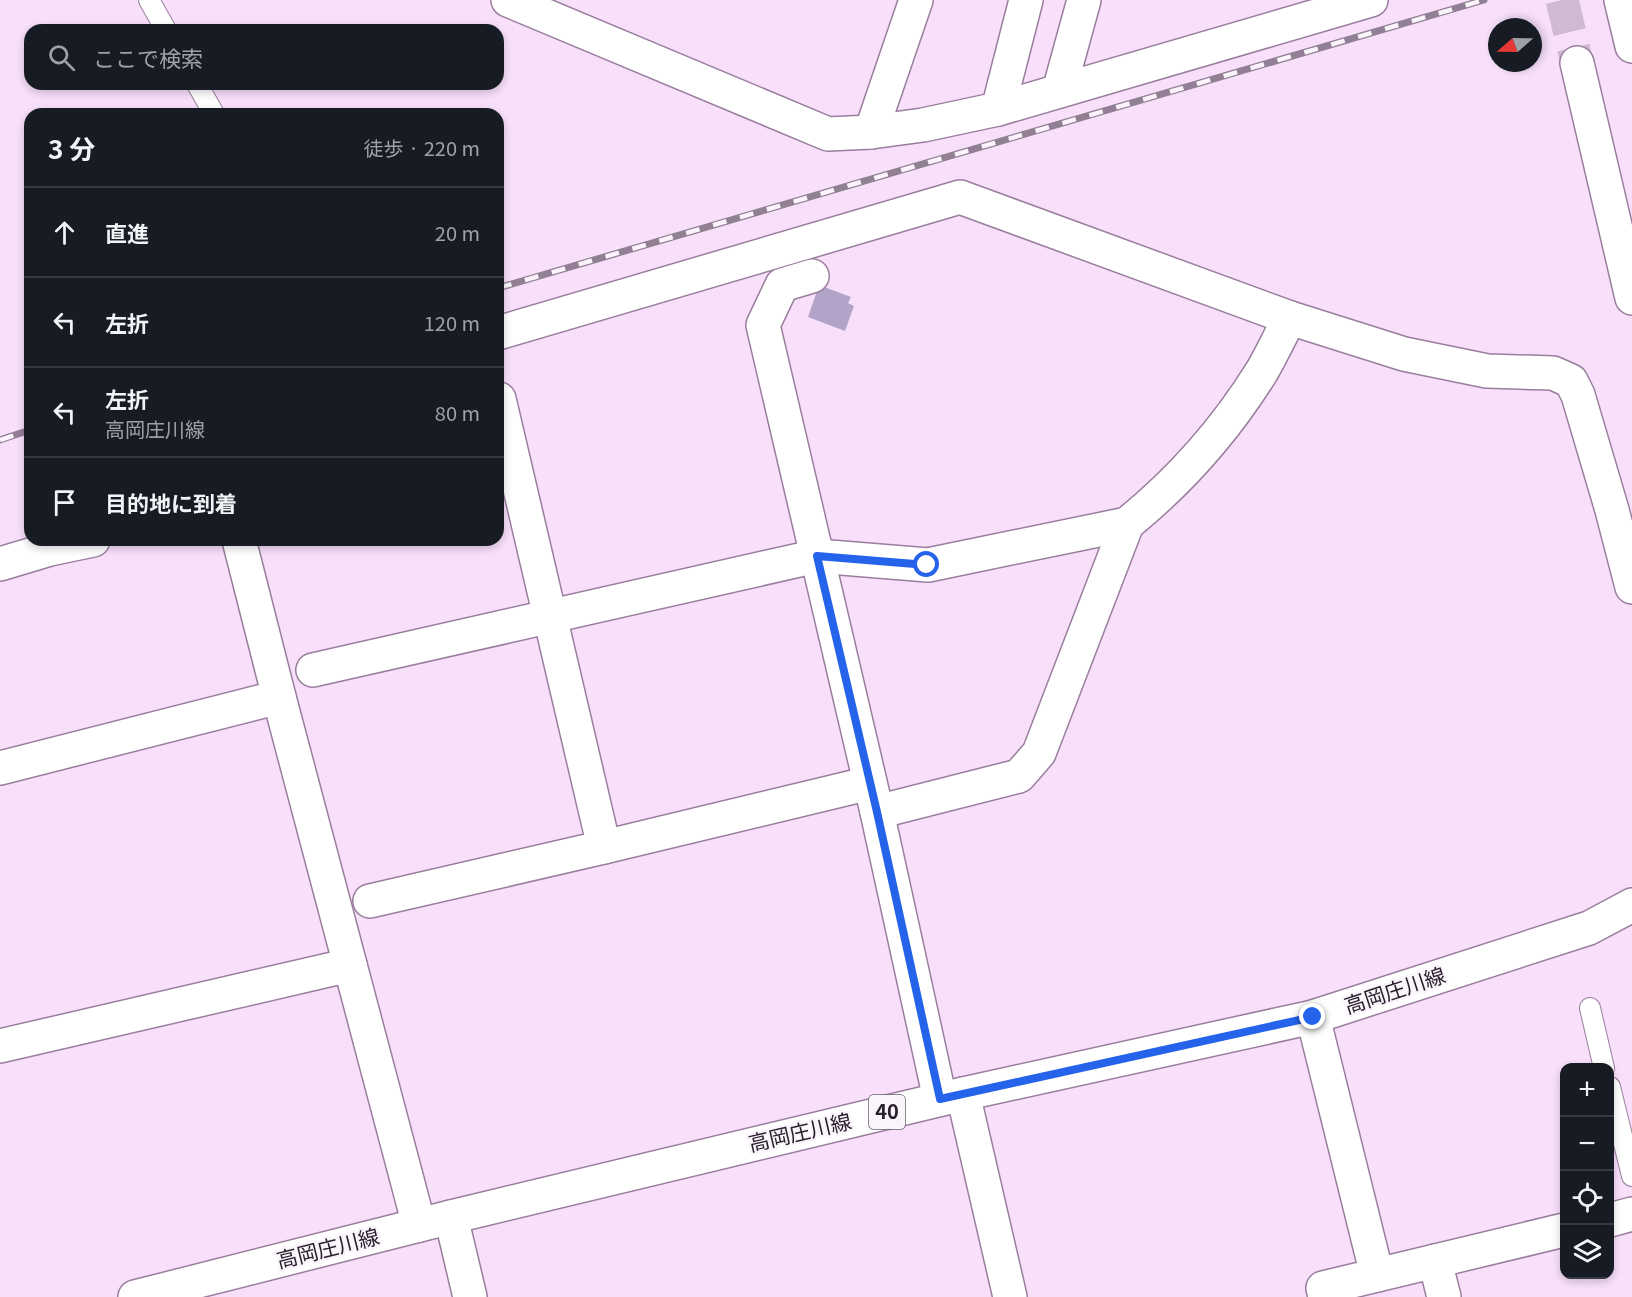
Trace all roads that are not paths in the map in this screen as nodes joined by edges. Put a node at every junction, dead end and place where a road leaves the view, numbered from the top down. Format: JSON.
{"nodes":[{"id":1,"x":149,"y":0,"type":"edge"},
{"id":2,"x":916,"y":0,"type":"edge"},
{"id":3,"x":1026,"y":0,"type":"edge"},
{"id":4,"x":1084,"y":0,"type":"edge"},
{"id":5,"x":1371,"y":0,"type":"edge"},
{"id":6,"x":1621,"y":0,"type":"edge"},
{"id":7,"x":519,"y":2,"type":"edge"},
{"id":8,"x":163,"y":24,"type":"edge"},
{"id":9,"x":1632,"y":46,"type":"edge"},
{"id":10,"x":1578,"y":63,"type":"tunnel mouth"},
{"id":11,"x":200,"y":90,"type":"edge"},
{"id":12,"x":1059,"y":91,"type":"junction"},
{"id":13,"x":211,"y":108,"type":"edge"},
{"id":14,"x":998,"y":109,"type":"junction"},
{"id":15,"x":871,"y":132,"type":"junction"},
{"id":16,"x":812,"y":276,"type":"dead end"},
{"id":17,"x":1632,"y":298,"type":"edge"},
{"id":18,"x":1290,"y":318,"type":"junction"},
{"id":19,"x":504,"y":331,"type":"edge"},
{"id":20,"x":504,"y":420,"type":"edge"},
{"id":21,"x":1127,"y":524,"type":"junction"},
{"id":22,"x":64,"y":546,"type":"edge"},
{"id":23,"x":241,"y":546,"type":"edge"},
{"id":24,"x":817,"y":556,"type":"junction"},
{"id":25,"x":0,"y":564,"type":"edge"},
{"id":26,"x":1632,"y":587,"type":"edge"},
{"id":27,"x":550,"y":616,"type":"junction"},
{"id":28,"x":314,"y":670,"type":"dead end"},
{"id":29,"x":279,"y":697,"type":"junction"},
{"id":30,"x":0,"y":768,"type":"edge"},
{"id":31,"x":873,"y":797,"type":"junction"},
{"id":32,"x":604,"y":847,"type":"junction"},
{"id":33,"x":370,"y":901,"type":"dead end"},
{"id":34,"x":1632,"y":905,"type":"edge"},
{"id":35,"x":350,"y":965,"type":"junction"},
{"id":36,"x":1590,"y":1008,"type":"dead end"},
{"id":37,"x":1313,"y":1017,"type":"junction"},
{"id":38,"x":0,"y":1046,"type":"edge"},
{"id":39,"x":1603,"y":1063,"type":"edge"},
{"id":40,"x":952,"y":1096,"type":"junction"},
{"id":41,"x":1614,"y":1104,"type":"edge"},
{"id":42,"x":1632,"y":1176,"type":"edge"},
{"id":43,"x":451,"y":1216,"type":"junction"},
{"id":44,"x":419,"y":1226,"type":"junction"},
{"id":45,"x":1560,"y":1231,"type":"edge"},
{"id":46,"x":1435,"y":1261,"type":"junction"},
{"id":47,"x":1377,"y":1275,"type":"junction"},
{"id":48,"x":194,"y":1290,"type":"edge"},
{"id":49,"x":135,"y":1297,"type":"edge"},
{"id":50,"x":470,"y":1297,"type":"edge"},
{"id":51,"x":1010,"y":1297,"type":"edge"},
{"id":52,"x":1325,"y":1297,"type":"edge"},
{"id":53,"x":1444,"y":1297,"type":"edge"}],
"edges":[{"from":1,"to":8,"type":"lane"},
{"from":2,"to":15,"type":"street"},
{"from":3,"to":14,"type":"street"},
{"from":4,"to":12,"type":"street"},
{"from":5,"to":12,"type":"street"},
{"from":6,"to":9,"type":"street"},
{"from":7,"to":15,"type":"street"},
{"from":10,"to":17,"type":"street"},
{"from":11,"to":13,"type":"lane"},
{"from":12,"to":14,"type":"street"},
{"from":14,"to":15,"type":"street"},
{"from":16,"to":24,"type":"street"},
{"from":18,"to":19,"type":"street"},
{"from":18,"to":21,"type":"street"},
{"from":18,"to":26,"type":"street"},
{"from":20,"to":27,"type":"street"},
{"from":21,"to":24,"type":"street"},
{"from":21,"to":31,"type":"street"},
{"from":22,"to":25,"type":"street"},
{"from":23,"to":29,"type":"street"},
{"from":24,"to":27,"type":"street"},
{"from":24,"to":31,"type":"street"},
{"from":27,"to":28,"type":"street"},
{"from":27,"to":32,"type":"street"},
{"from":29,"to":30,"type":"street"},
{"from":29,"to":35,"type":"street"},
{"from":31,"to":32,"type":"street"},
{"from":31,"to":40,"type":"street"},
{"from":32,"to":33,"type":"street"},
{"from":34,"to":37,"type":"street","name":"高岡庄川線","number":"40"},
{"from":35,"to":38,"type":"street"},
{"from":35,"to":44,"type":"street"},
{"from":36,"to":39,"type":"lane"},
{"from":37,"to":40,"type":"street","name":"高岡庄川線","number":"40"},
{"from":37,"to":47,"type":"street"},
{"from":40,"to":43,"type":"street","name":"高岡庄川線","number":"40"},
{"from":40,"to":51,"type":"street"},
{"from":41,"to":42,"type":"lane"},
{"from":43,"to":44,"type":"street","name":"高岡庄川線","number":"40"},
{"from":43,"to":50,"type":"street"},
{"from":44,"to":48,"type":"street","name":"高岡庄川線","number":"40"},
{"from":45,"to":46,"type":"street"},
{"from":46,"to":47,"type":"street"},
{"from":46,"to":53,"type":"street"},
{"from":47,"to":52,"type":"street"},
{"from":48,"to":49,"type":"street","name":"高岡庄川線","number":"40"}]}
